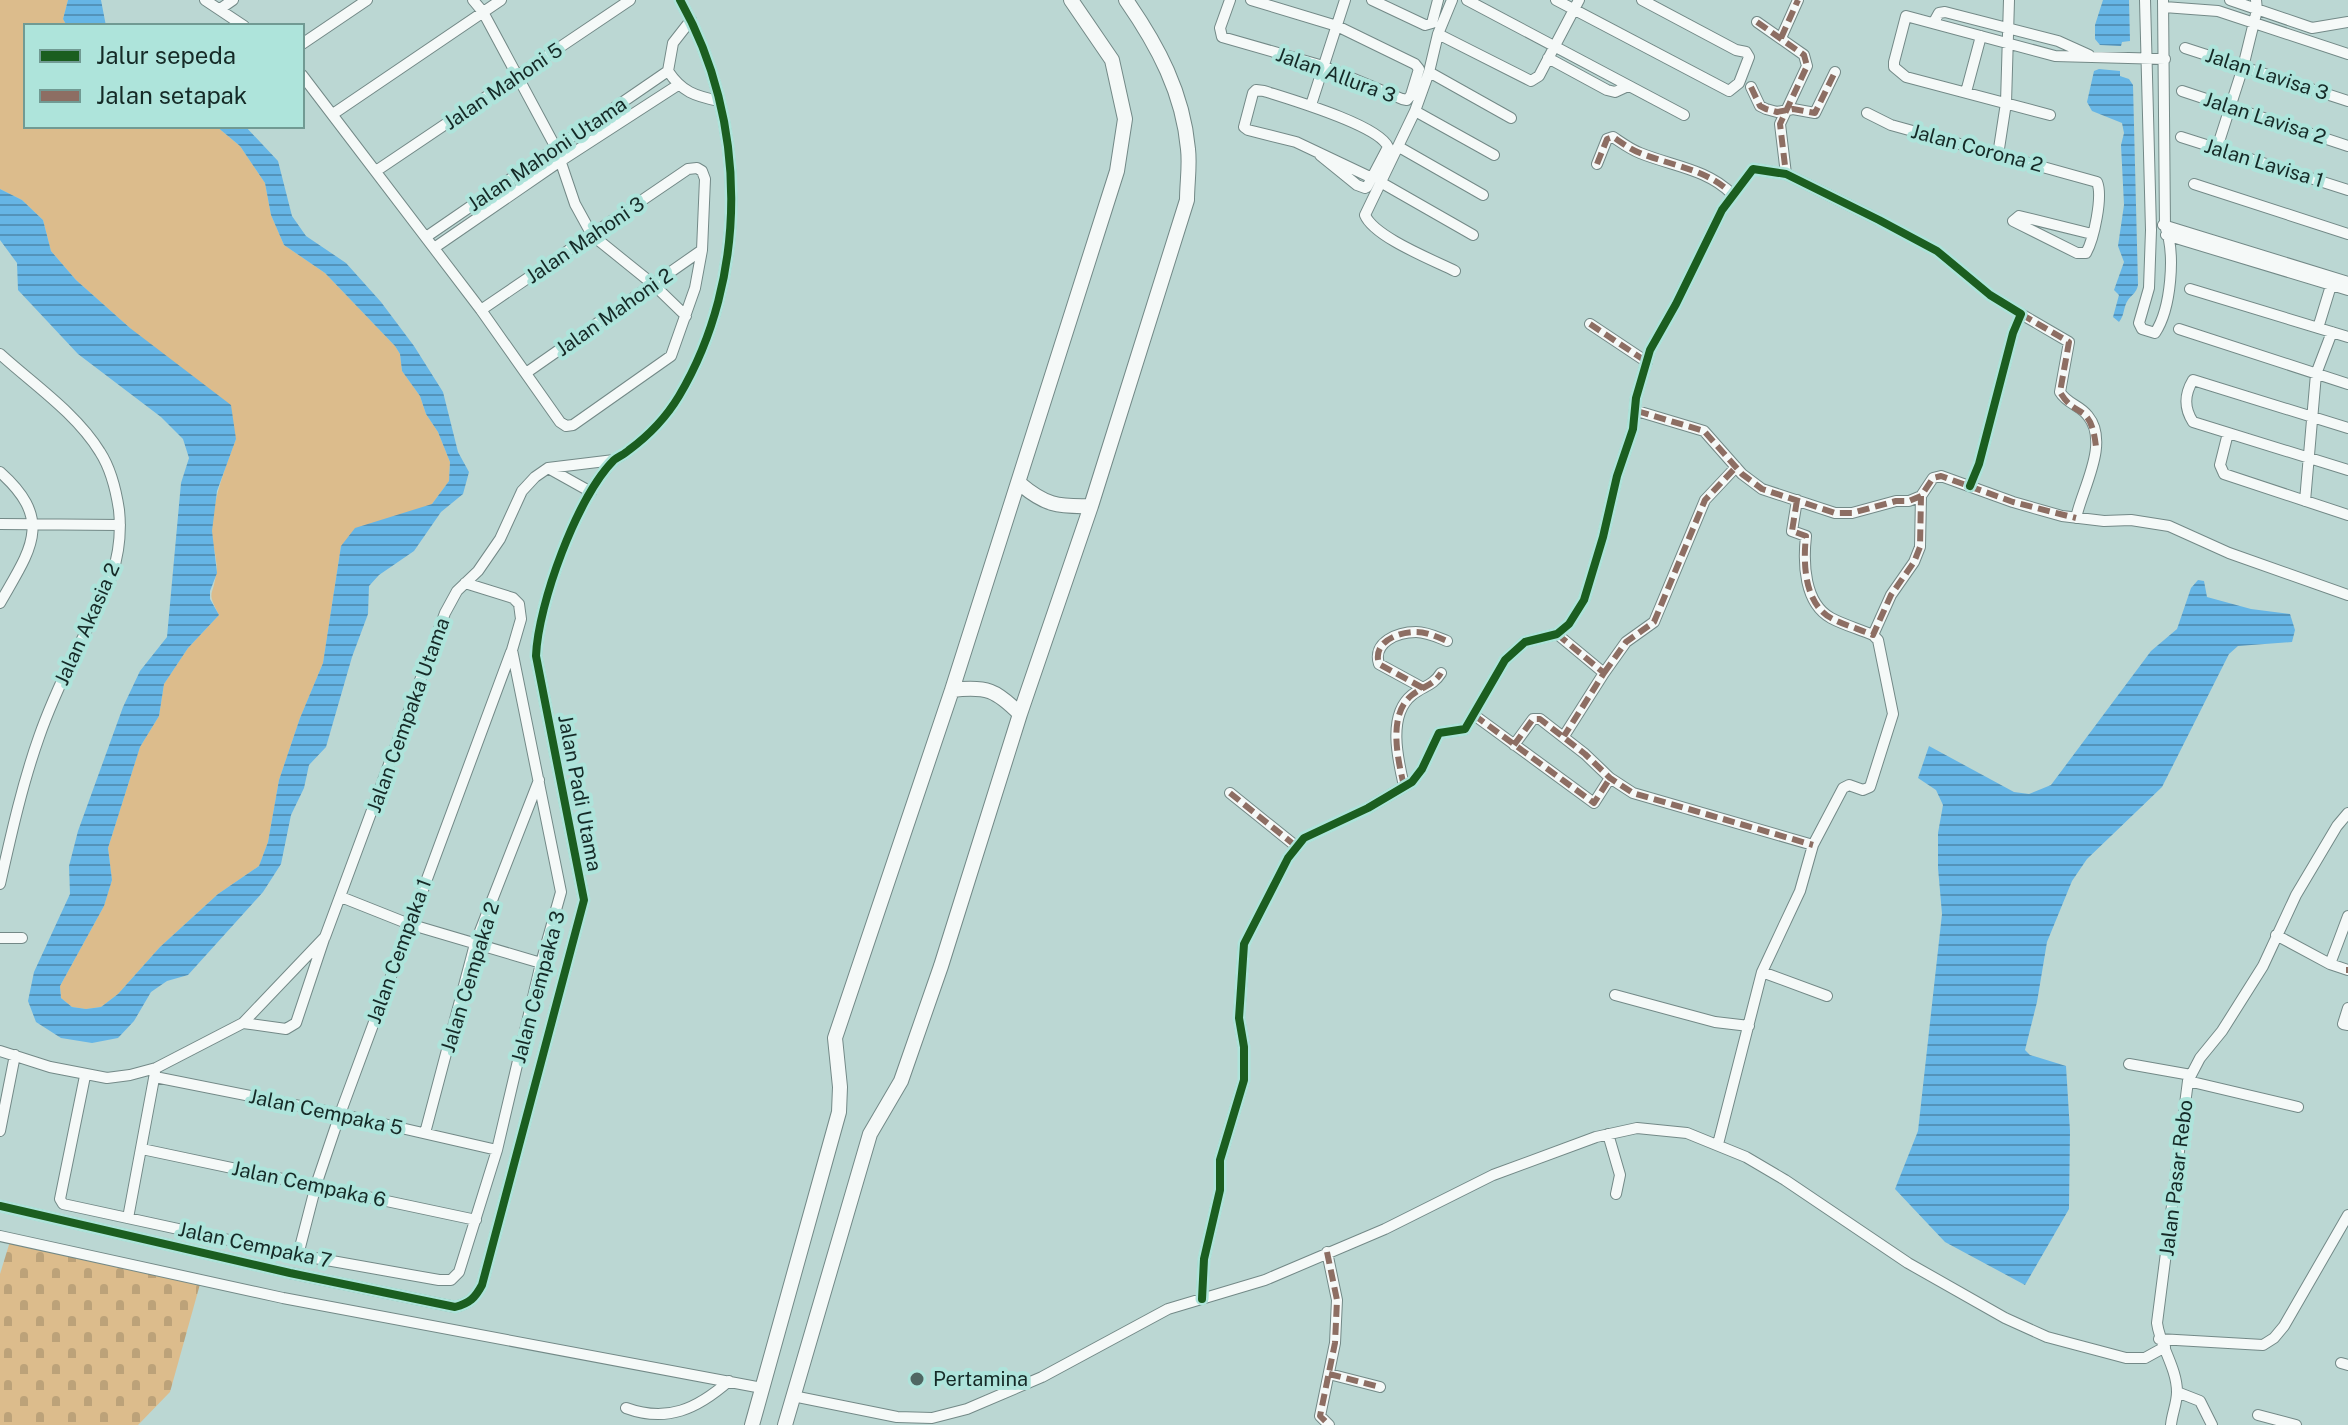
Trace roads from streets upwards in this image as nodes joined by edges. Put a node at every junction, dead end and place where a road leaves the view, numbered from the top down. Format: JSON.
{"nodes":[{"id":1,"x":205,"y":0,"type":"edge"},
{"id":2,"x":233,"y":0,"type":"edge"},
{"id":3,"x":367,"y":0,"type":"edge"},
{"id":4,"x":473,"y":0,"type":"edge"},
{"id":5,"x":501,"y":0,"type":"edge"},
{"id":6,"x":630,"y":0,"type":"edge"},
{"id":7,"x":680,"y":0,"type":"edge"},
{"id":8,"x":1071,"y":0,"type":"edge"},
{"id":9,"x":1126,"y":0,"type":"edge"},
{"id":10,"x":1230,"y":0,"type":"edge"},
{"id":11,"x":1251,"y":0,"type":"edge"},
{"id":12,"x":1345,"y":0,"type":"edge"},
{"id":13,"x":1372,"y":0,"type":"edge"},
{"id":14,"x":1438,"y":0,"type":"edge"},
{"id":15,"x":1452,"y":0,"type":"edge"},
{"id":16,"x":1467,"y":0,"type":"edge"},
{"id":17,"x":1556,"y":0,"type":"edge"},
{"id":18,"x":1642,"y":0,"type":"edge"},
{"id":19,"x":1798,"y":0,"type":"edge"},
{"id":20,"x":2009,"y":0,"type":"edge"},
{"id":21,"x":2145,"y":0,"type":"edge"},
{"id":22,"x":2230,"y":0,"type":"edge"},
{"id":23,"x":2164,"y":3,"type":"edge"},
{"id":24,"x":1576,"y":4,"type":"edge"},
{"id":25,"x":2256,"y":5,"type":"edge"},
{"id":26,"x":220,"y":9,"type":"junction"},
{"id":27,"x":483,"y":12,"type":"junction"},
{"id":28,"x":691,"y":20,"type":"junction"},
{"id":29,"x":1757,"y":22,"type":"dead end"},
{"id":30,"x":1934,"y":22,"type":"junction"},
{"id":31,"x":2348,"y":22,"type":"edge"},
{"id":32,"x":2252,"y":23,"type":"junction"},
{"id":33,"x":241,"y":24,"type":"edge"},
{"id":34,"x":1337,"y":26,"type":"junction"},
{"id":35,"x":2006,"y":28,"type":"junction"},
{"id":36,"x":1438,"y":34,"type":"junction"},
{"id":37,"x":1981,"y":36,"type":"junction"},
{"id":38,"x":1781,"y":38,"type":"junction"},
{"id":39,"x":304,"y":43,"type":"edge"},
{"id":40,"x":2008,"y":43,"type":"junction"},
{"id":41,"x":1554,"y":46,"type":"junction"},
{"id":42,"x":2185,"y":48,"type":"dead end"},
{"id":43,"x":2348,"y":54,"type":"edge"},
{"id":44,"x":2146,"y":57,"type":"junction"},
{"id":45,"x":1548,"y":58,"type":"junction"},
{"id":46,"x":2094,"y":58,"type":"junction"},
{"id":47,"x":2165,"y":59,"type":"junction"},
{"id":48,"x":1323,"y":66,"type":"junction"},
{"id":49,"x":2243,"y":67,"type":"junction"},
{"id":50,"x":668,"y":71,"type":"junction"},
{"id":51,"x":1424,"y":71,"type":"junction"},
{"id":52,"x":1835,"y":72,"type":"dead end"},
{"id":53,"x":518,"y":77,"type":"junction"},
{"id":54,"x":304,"y":78,"type":"edge"},
{"id":55,"x":678,"y":85,"type":"junction"},
{"id":56,"x":1628,"y":86,"type":"junction"},
{"id":57,"x":1751,"y":87,"type":"dead end"},
{"id":58,"x":2182,"y":91,"type":"dead end"},
{"id":59,"x":1966,"y":92,"type":"junction"},
{"id":60,"x":719,"y":101,"type":"junction"},
{"id":61,"x":2348,"y":101,"type":"edge"},
{"id":62,"x":2006,"y":103,"type":"junction"},
{"id":63,"x":1311,"y":105,"type":"junction"},
{"id":64,"x":2230,"y":107,"type":"junction"},
{"id":65,"x":1786,"y":110,"type":"junction"},
{"id":66,"x":1415,"y":111,"type":"junction"},
{"id":67,"x":1867,"y":113,"type":"dead end"},
{"id":68,"x":333,"y":114,"type":"junction"},
{"id":69,"x":1684,"y":115,"type":"dead end"},
{"id":70,"x":2050,"y":115,"type":"dead end"},
{"id":71,"x":1511,"y":118,"type":"dead end"},
{"id":72,"x":2181,"y":137,"type":"dead end"},
{"id":73,"x":2348,"y":146,"type":"edge"},
{"id":74,"x":1399,"y":147,"type":"junction"},
{"id":75,"x":556,"y":148,"type":"junction"},
{"id":76,"x":2217,"y":148,"type":"junction"},
{"id":77,"x":1494,"y":155,"type":"dead end"},
{"id":78,"x":1998,"y":155,"type":"junction"},
{"id":79,"x":559,"y":162,"type":"junction"},
{"id":80,"x":1597,"y":164,"type":"dead end"},
{"id":81,"x":376,"y":171,"type":"junction"},
{"id":82,"x":1786,"y":174,"type":"junction"},
{"id":83,"x":1377,"y":181,"type":"junction"},
{"id":84,"x":2194,"y":184,"type":"dead end"},
{"id":85,"x":2348,"y":190,"type":"edge"},
{"id":86,"x":1732,"y":194,"type":"junction"},
{"id":87,"x":1483,"y":195,"type":"dead end"},
{"id":88,"x":2150,"y":225,"type":"junction"},
{"id":89,"x":2167,"y":231,"type":"junction"},
{"id":90,"x":2092,"y":234,"type":"junction"},
{"id":91,"x":2348,"y":234,"type":"edge"},
{"id":92,"x":592,"y":235,"type":"junction"},
{"id":93,"x":1473,"y":235,"type":"dead end"},
{"id":94,"x":426,"y":237,"type":"junction"},
{"id":95,"x":434,"y":248,"type":"junction"},
{"id":96,"x":702,"y":250,"type":"junction"},
{"id":97,"x":1455,"y":271,"type":"dead end"},
{"id":98,"x":2332,"y":281,"type":"junction"},
{"id":99,"x":2348,"y":282,"type":"edge"},
{"id":100,"x":654,"y":285,"type":"junction"},
{"id":101,"x":2190,"y":289,"type":"dead end"},
{"id":102,"x":2348,"y":290,"type":"edge"},
{"id":103,"x":481,"y":310,"type":"junction"},
{"id":104,"x":2021,"y":314,"type":"junction"},
{"id":105,"x":686,"y":316,"type":"junction"},
{"id":106,"x":1590,"y":324,"type":"dead end"},
{"id":107,"x":2318,"y":328,"type":"junction"},
{"id":108,"x":2179,"y":329,"type":"dead end"},
{"id":109,"x":2332,"y":332,"type":"junction"},
{"id":110,"x":2348,"y":337,"type":"edge"},
{"id":111,"x":0,"y":354,"type":"edge"},
{"id":112,"x":1647,"y":362,"type":"junction"},
{"id":113,"x":526,"y":373,"type":"junction"},
{"id":114,"x":2316,"y":374,"type":"junction"},
{"id":115,"x":2348,"y":384,"type":"edge"},
{"id":116,"x":1637,"y":411,"type":"junction"},
{"id":117,"x":2311,"y":417,"type":"junction"},
{"id":118,"x":2348,"y":428,"type":"edge"},
{"id":119,"x":2228,"y":433,"type":"junction"},
{"id":120,"x":2308,"y":457,"type":"junction"},
{"id":121,"x":614,"y":460,"type":"junction"},
{"id":122,"x":1736,"y":467,"type":"junction"},
{"id":123,"x":548,"y":468,"type":"junction"},
{"id":124,"x":2348,"y":470,"type":"edge"},
{"id":125,"x":0,"y":472,"type":"edge"},
{"id":126,"x":1019,"y":483,"type":"junction"},
{"id":127,"x":1970,"y":486,"type":"junction"},
{"id":128,"x":591,"y":492,"type":"junction"},
{"id":129,"x":1921,"y":496,"type":"junction"},
{"id":130,"x":1797,"y":500,"type":"junction"},
{"id":131,"x":2305,"y":501,"type":"junction"},
{"id":132,"x":1091,"y":506,"type":"junction"},
{"id":133,"x":2348,"y":515,"type":"edge"},
{"id":134,"x":2076,"y":518,"type":"junction"},
{"id":135,"x":0,"y":524,"type":"edge"},
{"id":136,"x":34,"y":525,"type":"junction"},
{"id":137,"x":120,"y":525,"type":"junction"},
{"id":138,"x":465,"y":583,"type":"junction"},
{"id":139,"x":2348,"y":595,"type":"edge"},
{"id":140,"x":0,"y":603,"type":"edge"},
{"id":141,"x":1557,"y":634,"type":"junction"},
{"id":142,"x":1873,"y":635,"type":"junction"},
{"id":143,"x":1447,"y":641,"type":"dead end"},
{"id":144,"x":512,"y":650,"type":"junction"},
{"id":145,"x":1441,"y":673,"type":"dead end"},
{"id":146,"x":1604,"y":673,"type":"junction"},
{"id":147,"x":1423,"y":688,"type":"junction"},
{"id":148,"x":952,"y":690,"type":"junction"},
{"id":149,"x":1020,"y":714,"type":"junction"},
{"id":150,"x":1474,"y":715,"type":"junction"},
{"id":151,"x":1564,"y":736,"type":"junction"},
{"id":152,"x":1514,"y":745,"type":"junction"},
{"id":153,"x":540,"y":778,"type":"junction"},
{"id":154,"x":1610,"y":778,"type":"junction"},
{"id":155,"x":1404,"y":786,"type":"junction"},
{"id":156,"x":1230,"y":793,"type":"dead end"},
{"id":157,"x":2348,"y":813,"type":"edge"},
{"id":158,"x":1813,"y":845,"type":"junction"},
{"id":159,"x":1297,"y":847,"type":"junction"},
{"id":160,"x":0,"y":884,"type":"edge"},
{"id":161,"x":341,"y":897,"type":"junction"},
{"id":162,"x":2348,"y":916,"type":"edge"},
{"id":163,"x":409,"y":924,"type":"junction"},
{"id":164,"x":2276,"y":935,"type":"junction"},
{"id":165,"x":325,"y":937,"type":"junction"},
{"id":166,"x":0,"y":938,"type":"edge"},
{"id":167,"x":22,"y":938,"type":"dead end"},
{"id":168,"x":475,"y":944,"type":"junction"},
{"id":169,"x":541,"y":963,"type":"junction"},
{"id":170,"x":2330,"y":964,"type":"junction"},
{"id":171,"x":2348,"y":970,"type":"edge"},
{"id":172,"x":1762,"y":972,"type":"junction"},
{"id":173,"x":1615,"y":995,"type":"dead end"},
{"id":174,"x":1827,"y":996,"type":"dead end"},
{"id":175,"x":2348,"y":1008,"type":"edge"},
{"id":176,"x":243,"y":1023,"type":"junction"},
{"id":177,"x":2348,"y":1025,"type":"edge"},
{"id":178,"x":1749,"y":1026,"type":"junction"},
{"id":179,"x":0,"y":1051,"type":"edge"},
{"id":180,"x":15,"y":1055,"type":"junction"},
{"id":181,"x":2129,"y":1064,"type":"dead end"},
{"id":182,"x":156,"y":1072,"type":"junction"},
{"id":183,"x":85,"y":1076,"type":"junction"},
{"id":184,"x":2189,"y":1078,"type":"junction"},
{"id":185,"x":2298,"y":1107,"type":"dead end"},
{"id":186,"x":340,"y":1114,"type":"junction"},
{"id":187,"x":0,"y":1131,"type":"edge"},
{"id":188,"x":425,"y":1133,"type":"junction"},
{"id":189,"x":1608,"y":1134,"type":"junction"},
{"id":190,"x":1718,"y":1144,"type":"junction"},
{"id":191,"x":142,"y":1149,"type":"junction"},
{"id":192,"x":497,"y":1150,"type":"junction"},
{"id":193,"x":316,"y":1185,"type":"junction"},
{"id":194,"x":1616,"y":1194,"type":"dead end"},
{"id":195,"x":0,"y":1206,"type":"edge"},
{"id":196,"x":2348,"y":1215,"type":"edge"},
{"id":197,"x":128,"y":1218,"type":"junction"},
{"id":198,"x":476,"y":1220,"type":"junction"},
{"id":199,"x":0,"y":1236,"type":"edge"},
{"id":200,"x":1327,"y":1252,"type":"junction"},
{"id":201,"x":298,"y":1255,"type":"junction"},
{"id":202,"x":451,"y":1280,"type":"joint"},
{"id":203,"x":1202,"y":1299,"type":"junction"},
{"id":204,"x":2162,"y":1343,"type":"junction"},
{"id":205,"x":1329,"y":1374,"type":"junction"},
{"id":206,"x":729,"y":1381,"type":"junction"},
{"id":207,"x":1380,"y":1387,"type":"dead end"},
{"id":208,"x":762,"y":1388,"type":"junction"},
{"id":209,"x":2177,"y":1392,"type":"junction"},
{"id":210,"x":793,"y":1396,"type":"junction"},
{"id":211,"x":626,"y":1408,"type":"dead end"},
{"id":212,"x":2258,"y":1415,"type":"dead end"},
{"id":213,"x":752,"y":1425,"type":"edge"},
{"id":214,"x":785,"y":1425,"type":"edge"},
{"id":215,"x":1329,"y":1425,"type":"edge"},
{"id":216,"x":2171,"y":1425,"type":"edge"},
{"id":217,"x":2212,"y":1425,"type":"edge"},
{"id":218,"x":2296,"y":1425,"type":"edge"}],
"edges":[{"from":1,"to":26,"type":"street"},
{"from":2,"to":26,"type":"street"},
{"from":3,"to":39,"type":"street"},
{"from":4,"to":27,"type":"street"},
{"from":5,"to":27,"type":"street"},
{"from":6,"to":53,"type":"street","name":"Jalan Mahoni 5"},
{"from":7,"to":28,"type":"street","name":"Jalan Padi Utama"},
{"from":8,"to":126,"type":"street"},
{"from":9,"to":132,"type":"street"},
{"from":10,"to":48,"type":"street","name":"Jalan Allura 3"},
{"from":11,"to":34,"type":"street"},
{"from":12,"to":34,"type":"street"},
{"from":13,"to":14,"type":"street"},
{"from":15,"to":36,"type":"street"},
{"from":16,"to":41,"type":"street"},
{"from":17,"to":24,"type":"street"},
{"from":18,"to":24,"type":"street"},
{"from":19,"to":38,"type":"street"},
{"from":20,"to":35,"type":"street"},
{"from":21,"to":44,"type":"street"},
{"from":22,"to":25,"type":"street"},
{"from":23,"to":32,"type":"street"},
{"from":23,"to":47,"type":"street"},
{"from":24,"to":41,"type":"street"},
{"from":25,"to":31,"type":"street"},
{"from":25,"to":32,"type":"street"},
{"from":26,"to":33,"type":"street"},
{"from":27,"to":53,"type":"street"},
{"from":27,"to":68,"type":"street"},
{"from":28,"to":50,"type":"street"},
{"from":28,"to":60,"type":"street","name":"Jalan Padi Utama"},
{"from":29,"to":38,"type":"street"},
{"from":30,"to":35,"type":"street"},
{"from":30,"to":37,"type":"street"},
{"from":30,"to":59,"type":"street"},
{"from":32,"to":43,"type":"street"},
{"from":32,"to":49,"type":"street"},
{"from":34,"to":48,"type":"street"},
{"from":34,"to":51,"type":"street"},
{"from":35,"to":40,"type":"street"},
{"from":35,"to":46,"type":"street"},
{"from":36,"to":45,"type":"street"},
{"from":36,"to":51,"type":"street"},
{"from":37,"to":40,"type":"street"},
{"from":37,"to":59,"type":"street"},
{"from":38,"to":65,"type":"street"},
{"from":40,"to":46,"type":"street"},
{"from":40,"to":62,"type":"street"},
{"from":41,"to":45,"type":"street"},
{"from":41,"to":56,"type":"street"},
{"from":42,"to":49,"type":"street","name":"Jalan Lavisa 3"},
{"from":44,"to":46,"type":"street"},
{"from":44,"to":47,"type":"street"},
{"from":44,"to":88,"type":"street"},
{"from":45,"to":56,"type":"street"},
{"from":47,"to":89,"type":"street"},
{"from":48,"to":51,"type":"street","name":"Jalan Allura 3"},
{"from":48,"to":63,"type":"street"},
{"from":49,"to":61,"type":"street","name":"Jalan Lavisa 3"},
{"from":49,"to":64,"type":"street"},
{"from":50,"to":55,"type":"street"},
{"from":50,"to":75,"type":"street","name":"Jalan Mahoni Utama"},
{"from":51,"to":66,"type":"street"},
{"from":51,"to":71,"type":"street"},
{"from":52,"to":65,"type":"street"},
{"from":53,"to":75,"type":"street"},
{"from":53,"to":81,"type":"street","name":"Jalan Mahoni 5"},
{"from":54,"to":68,"type":"street"},
{"from":55,"to":60,"type":"street"},
{"from":55,"to":79,"type":"street","name":"Jalan Mahoni Utama"},
{"from":56,"to":69,"type":"street"},
{"from":57,"to":65,"type":"street"},
{"from":58,"to":64,"type":"street","name":"Jalan Lavisa 2"},
{"from":59,"to":62,"type":"street"},
{"from":60,"to":121,"type":"street","name":"Jalan Padi Utama"},
{"from":62,"to":70,"type":"street"},
{"from":62,"to":78,"type":"street"},
{"from":63,"to":83,"type":"street"},
{"from":63,"to":83,"type":"street"},
{"from":64,"to":73,"type":"street","name":"Jalan Lavisa 2"},
{"from":64,"to":76,"type":"street"},
{"from":65,"to":82,"type":"street"},
{"from":66,"to":74,"type":"street"},
{"from":66,"to":77,"type":"street"},
{"from":67,"to":78,"type":"street","name":"Jalan Corona 2"},
{"from":68,"to":81,"type":"street"},
{"from":72,"to":76,"type":"street","name":"Jalan Lavisa 1"},
{"from":74,"to":83,"type":"street"},
{"from":74,"to":87,"type":"street"},
{"from":75,"to":79,"type":"street"},
{"from":75,"to":94,"type":"street","name":"Jalan Mahoni Utama"},
{"from":76,"to":85,"type":"street","name":"Jalan Lavisa 1"},
{"from":78,"to":90,"type":"street","name":"Jalan Corona 2"},
{"from":79,"to":92,"type":"street"},
{"from":79,"to":95,"type":"street","name":"Jalan Mahoni Utama"},
{"from":80,"to":86,"type":"street"},
{"from":81,"to":94,"type":"street"},
{"from":82,"to":86,"type":"street"},
{"from":82,"to":104,"type":"street"},
{"from":83,"to":93,"type":"street"},
{"from":83,"to":97,"type":"street"},
{"from":84,"to":91,"type":"street"},
{"from":86,"to":112,"type":"street"},
{"from":88,"to":89,"type":"street"},
{"from":88,"to":89,"type":"street"},
{"from":89,"to":98,"type":"street"},
{"from":90,"to":90,"type":"street"},
{"from":92,"to":96,"type":"street","name":"Jalan Mahoni 3"},
{"from":92,"to":100,"type":"street"},
{"from":92,"to":103,"type":"street","name":"Jalan Mahoni 3"},
{"from":94,"to":95,"type":"street"},
{"from":95,"to":103,"type":"street"},
{"from":96,"to":100,"type":"street","name":"Jalan Mahoni 2"},
{"from":96,"to":105,"type":"street"},
{"from":98,"to":99,"type":"street"},
{"from":98,"to":102,"type":"street"},
{"from":98,"to":107,"type":"street"},
{"from":100,"to":105,"type":"street"},
{"from":100,"to":113,"type":"street","name":"Jalan Mahoni 2"},
{"from":101,"to":107,"type":"street"},
{"from":103,"to":113,"type":"street"},
{"from":104,"to":127,"type":"street"},
{"from":104,"to":134,"type":"street"},
{"from":105,"to":113,"type":"street"},
{"from":106,"to":112,"type":"street"},
{"from":107,"to":109,"type":"street"},
{"from":108,"to":114,"type":"street"},
{"from":109,"to":110,"type":"street"},
{"from":109,"to":114,"type":"street"},
{"from":111,"to":137,"type":"street","name":"Jalan Akasia 2"},
{"from":112,"to":116,"type":"street"},
{"from":114,"to":115,"type":"street"},
{"from":114,"to":117,"type":"street"},
{"from":116,"to":122,"type":"street"},
{"from":116,"to":141,"type":"street"},
{"from":117,"to":118,"type":"street"},
{"from":117,"to":119,"type":"street"},
{"from":117,"to":120,"type":"street"},
{"from":119,"to":120,"type":"street"},
{"from":119,"to":131,"type":"street"},
{"from":120,"to":124,"type":"street"},
{"from":120,"to":131,"type":"street"},
{"from":121,"to":123,"type":"street"},
{"from":121,"to":128,"type":"street","name":"Jalan Padi Utama"},
{"from":122,"to":130,"type":"street"},
{"from":122,"to":146,"type":"street"},
{"from":123,"to":128,"type":"street"},
{"from":123,"to":138,"type":"street","name":"Jalan Cempaka Utama"},
{"from":125,"to":136,"type":"street"},
{"from":126,"to":132,"type":"street"},
{"from":126,"to":148,"type":"street"},
{"from":127,"to":129,"type":"street"},
{"from":127,"to":134,"type":"street"},
{"from":128,"to":195,"type":"street","name":"Jalan Padi Utama"},
{"from":129,"to":130,"type":"street"},
{"from":129,"to":142,"type":"street"},
{"from":130,"to":142,"type":"street"},
{"from":131,"to":133,"type":"street"},
{"from":132,"to":149,"type":"street"},
{"from":134,"to":139,"type":"street"},
{"from":135,"to":136,"type":"street"},
{"from":136,"to":137,"type":"street"},
{"from":136,"to":140,"type":"street"},
{"from":137,"to":160,"type":"street","name":"Jalan Akasia 2"},
{"from":138,"to":144,"type":"street","name":"Jalan Cempaka 3"},
{"from":138,"to":161,"type":"street","name":"Jalan Cempaka Utama"},
{"from":141,"to":146,"type":"street"},
{"from":141,"to":150,"type":"street"},
{"from":142,"to":158,"type":"street"},
{"from":143,"to":147,"type":"street"},
{"from":144,"to":153,"type":"street","name":"Jalan Cempaka 3"},
{"from":144,"to":163,"type":"street","name":"Jalan Cempaka 1"},
{"from":145,"to":147,"type":"street"},
{"from":146,"to":151,"type":"street"},
{"from":147,"to":155,"type":"street"},
{"from":148,"to":149,"type":"street"},
{"from":148,"to":208,"type":"street"},
{"from":149,"to":210,"type":"street"},
{"from":150,"to":152,"type":"street"},
{"from":150,"to":155,"type":"street"},
{"from":151,"to":152,"type":"street"},
{"from":151,"to":154,"type":"street"},
{"from":152,"to":154,"type":"street"},
{"from":153,"to":168,"type":"street","name":"Jalan Cempaka 2"},
{"from":153,"to":169,"type":"street","name":"Jalan Cempaka 3"},
{"from":154,"to":158,"type":"street"},
{"from":155,"to":159,"type":"street"},
{"from":156,"to":159,"type":"street"},
{"from":157,"to":164,"type":"street","name":"Jalan Pasar Rebo"},
{"from":158,"to":172,"type":"street"},
{"from":159,"to":203,"type":"street"},
{"from":161,"to":163,"type":"street"},
{"from":161,"to":165,"type":"street","name":"Jalan Cempaka Utama"},
{"from":162,"to":170,"type":"street"},
{"from":163,"to":168,"type":"street"},
{"from":163,"to":186,"type":"street","name":"Jalan Cempaka 1"},
{"from":164,"to":170,"type":"street"},
{"from":164,"to":184,"type":"street","name":"Jalan Pasar Rebo"},
{"from":165,"to":176,"type":"street"},
{"from":165,"to":176,"type":"street"},
{"from":166,"to":167,"type":"street"},
{"from":168,"to":169,"type":"street"},
{"from":168,"to":188,"type":"street","name":"Jalan Cempaka 2"},
{"from":169,"to":192,"type":"street","name":"Jalan Cempaka 3"},
{"from":170,"to":171,"type":"street"},
{"from":172,"to":174,"type":"street"},
{"from":172,"to":178,"type":"street"},
{"from":173,"to":178,"type":"street"},
{"from":175,"to":177,"type":"street"},
{"from":176,"to":182,"type":"street"},
{"from":178,"to":190,"type":"street"},
{"from":179,"to":180,"type":"street"},
{"from":180,"to":183,"type":"street"},
{"from":180,"to":187,"type":"street"},
{"from":181,"to":184,"type":"street"},
{"from":182,"to":183,"type":"street"},
{"from":182,"to":186,"type":"street","name":"Jalan Cempaka 5"},
{"from":182,"to":191,"type":"street"},
{"from":183,"to":197,"type":"street","name":"Jalan Cempaka 7"},
{"from":184,"to":185,"type":"street"},
{"from":184,"to":204,"type":"street","name":"Jalan Pasar Rebo"},
{"from":186,"to":188,"type":"street","name":"Jalan Cempaka 5"},
{"from":186,"to":193,"type":"street","name":"Jalan Cempaka 1"},
{"from":188,"to":192,"type":"street","name":"Jalan Cempaka 5"},
{"from":189,"to":190,"type":"street"},
{"from":189,"to":194,"type":"street"},
{"from":189,"to":200,"type":"street"},
{"from":190,"to":204,"type":"street"},
{"from":191,"to":193,"type":"street","name":"Jalan Cempaka 6"},
{"from":191,"to":197,"type":"street"},
{"from":192,"to":198,"type":"street","name":"Jalan Cempaka 3"},
{"from":193,"to":198,"type":"street","name":"Jalan Cempaka 6"},
{"from":193,"to":201,"type":"street","name":"Jalan Cempaka 1"},
{"from":196,"to":204,"type":"street"},
{"from":197,"to":201,"type":"street","name":"Jalan Cempaka 7"},
{"from":198,"to":202,"type":"street","name":"Jalan Cempaka 3"},
{"from":199,"to":206,"type":"street"},
{"from":200,"to":203,"type":"street"},
{"from":200,"to":205,"type":"street"},
{"from":201,"to":202,"type":"street","name":"Jalan Cempaka 7"},
{"from":203,"to":210,"type":"street"},
{"from":204,"to":209,"type":"street","name":"Jalan Pasar Rebo"},
{"from":205,"to":207,"type":"street"},
{"from":205,"to":215,"type":"street"},
{"from":206,"to":208,"type":"street"},
{"from":206,"to":211,"type":"street"},
{"from":208,"to":213,"type":"street"},
{"from":209,"to":216,"type":"street"},
{"from":209,"to":217,"type":"street"},
{"from":210,"to":214,"type":"street"},
{"from":212,"to":218,"type":"street"}]}
